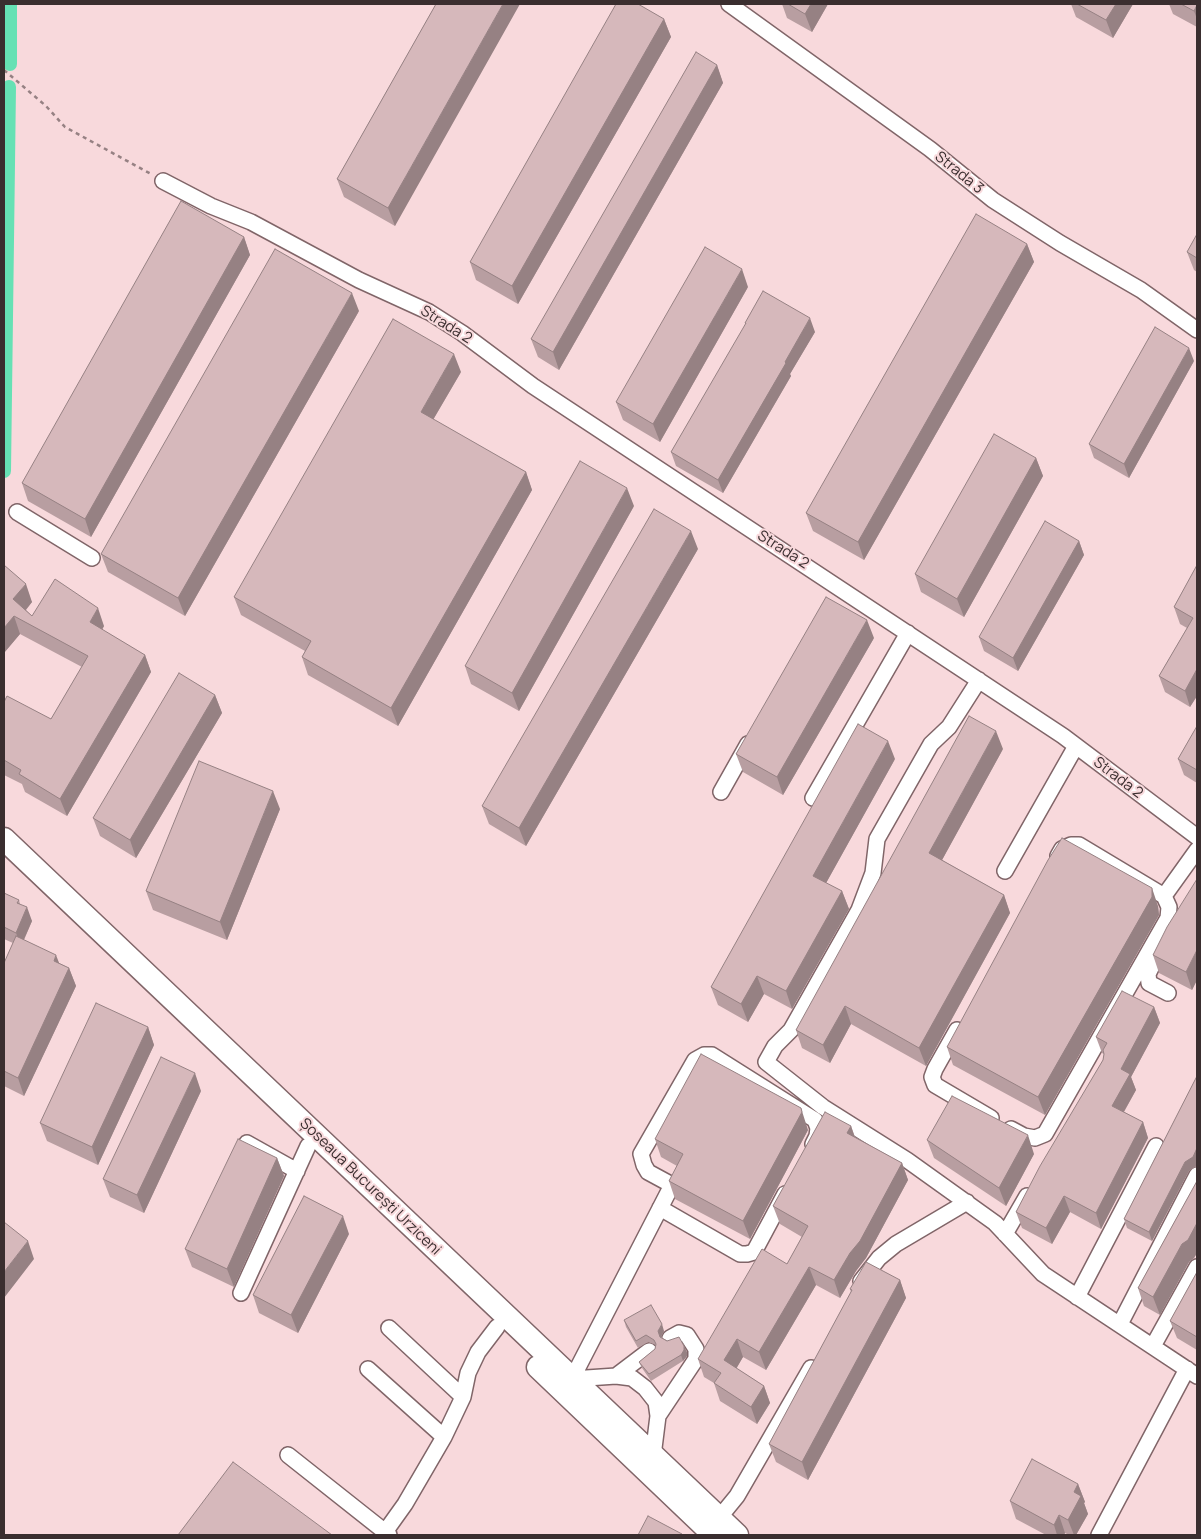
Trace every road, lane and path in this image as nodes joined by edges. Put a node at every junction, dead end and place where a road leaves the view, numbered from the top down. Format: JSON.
{"nodes":[{"id":1,"x":729,"y":4,"type":"edge"},
{"id":2,"x":4,"y":70,"type":"edge"},
{"id":3,"x":163,"y":181,"type":"joint"},
{"id":4,"x":1197,"y":330,"type":"edge"},
{"id":5,"x":17,"y":512,"type":"dead end"},
{"id":6,"x":92,"y":558,"type":"dead end"},
{"id":7,"x":835,"y":585,"type":"junction"},
{"id":8,"x":826,"y":602,"type":"edge"},
{"id":9,"x":908,"y":633,"type":"junction"},
{"id":10,"x":978,"y":680,"type":"junction"},
{"id":11,"x":754,"y":731,"type":"edge"},
{"id":12,"x":1076,"y":746,"type":"junction"},
{"id":13,"x":722,"y":792,"type":"dead end"},
{"id":14,"x":813,"y":798,"type":"dead end"},
{"id":15,"x":1197,"y":837,"type":"edge"},
{"id":16,"x":4,"y":839,"type":"edge"},
{"id":17,"x":1197,"y":850,"type":"edge"},
{"id":18,"x":4,"y":858,"type":"edge"},
{"id":19,"x":1004,"y":871,"type":"dead end"},
{"id":20,"x":1048,"y":871,"type":"edge"},
{"id":21,"x":1164,"y":896,"type":"junction"},
{"id":22,"x":1182,"y":915,"type":"edge"},
{"id":23,"x":1168,"y":993,"type":"dead end"},
{"id":24,"x":965,"y":1017,"type":"edge"},
{"id":25,"x":247,"y":1143,"type":"edge"},
{"id":26,"x":308,"y":1146,"type":"junction"},
{"id":27,"x":1156,"y":1146,"type":"dead end"},
{"id":28,"x":808,"y":1153,"type":"edge"},
{"id":29,"x":297,"y":1170,"type":"junction"},
{"id":30,"x":1197,"y":1175,"type":"edge"},
{"id":31,"x":794,"y":1177,"type":"edge"},
{"id":32,"x":1036,"y":1182,"type":"edge"},
{"id":33,"x":967,"y":1202,"type":"junction"},
{"id":34,"x":660,"y":1208,"type":"junction"},
{"id":35,"x":1005,"y":1234,"type":"junction"},
{"id":36,"x":1197,"y":1267,"type":"edge"},
{"id":37,"x":241,"y":1294,"type":"dead end"},
{"id":38,"x":852,"y":1296,"type":"edge"},
{"id":39,"x":1077,"y":1297,"type":"junction"},
{"id":40,"x":1120,"y":1324,"type":"junction"},
{"id":41,"x":497,"y":1326,"type":"junction"},
{"id":42,"x":389,"y":1328,"type":"dead end"},
{"id":43,"x":670,"y":1338,"type":"edge"},
{"id":44,"x":1153,"y":1346,"type":"junction"},
{"id":45,"x":649,"y":1350,"type":"dead end"},
{"id":46,"x":819,"y":1354,"type":"edge"},
{"id":47,"x":368,"y":1369,"type":"dead end"},
{"id":48,"x":1192,"y":1372,"type":"edge"},
{"id":49,"x":616,"y":1376,"type":"junction"},
{"id":50,"x":572,"y":1379,"type":"junction"},
{"id":51,"x":464,"y":1397,"type":"junction"},
{"id":52,"x":658,"y":1416,"type":"junction"},
{"id":53,"x":444,"y":1437,"type":"junction"},
{"id":54,"x":288,"y":1455,"type":"dead end"},
{"id":55,"x":653,"y":1456,"type":"junction"},
{"id":56,"x":717,"y":1527,"type":"edge"},
{"id":57,"x":387,"y":1534,"type":"edge"},
{"id":58,"x":737,"y":1535,"type":"edge"},
{"id":59,"x":1099,"y":1535,"type":"edge"}],
"edges":[{"from":1,"to":4,"type":"lane","name":"Strada 3"},
{"from":2,"to":3,"type":"path"},
{"from":3,"to":7,"type":"lane","name":"Strada 2"},
{"from":5,"to":6,"type":"lane"},
{"from":7,"to":8,"type":"lane"},
{"from":7,"to":9,"type":"lane","name":"Strada 2"},
{"from":9,"to":10,"type":"lane","name":"Strada 2"},
{"from":9,"to":14,"type":"lane"},
{"from":10,"to":12,"type":"lane","name":"Strada 2"},
{"from":10,"to":33,"type":"lane"},
{"from":11,"to":13,"type":"lane"},
{"from":12,"to":15,"type":"lane","name":"Strada 2"},
{"from":12,"to":19,"type":"lane"},
{"from":16,"to":50,"type":"highway","name":"Șoseaua București Urziceni"},
{"from":17,"to":21,"type":"lane"},
{"from":18,"to":26,"type":"highway","name":"Șoseaua București Urziceni"},
{"from":20,"to":21,"type":"lane"},
{"from":21,"to":24,"type":"lane"},
{"from":22,"to":23,"type":"lane"},
{"from":25,"to":29,"type":"lane"},
{"from":26,"to":29,"type":"lane"},
{"from":26,"to":41,"type":"highway","name":"Șoseaua București Urziceni"},
{"from":27,"to":39,"type":"lane"},
{"from":28,"to":34,"type":"lane"},
{"from":29,"to":37,"type":"lane"},
{"from":30,"to":40,"type":"lane"},
{"from":31,"to":34,"type":"lane"},
{"from":32,"to":35,"type":"lane"},
{"from":33,"to":35,"type":"lane"},
{"from":33,"to":38,"type":"lane"},
{"from":34,"to":50,"type":"lane"},
{"from":35,"to":39,"type":"lane"},
{"from":36,"to":44,"type":"lane"},
{"from":39,"to":40,"type":"lane"},
{"from":40,"to":44,"type":"lane"},
{"from":41,"to":51,"type":"lane"},
{"from":41,"to":56,"type":"highway","name":"Șoseaua București Urziceni"},
{"from":42,"to":51,"type":"lane"},
{"from":43,"to":52,"type":"lane"},
{"from":44,"to":48,"type":"lane"},
{"from":45,"to":49,"type":"lane"},
{"from":46,"to":56,"type":"lane"},
{"from":47,"to":53,"type":"lane"},
{"from":48,"to":59,"type":"lane"},
{"from":49,"to":50,"type":"lane"},
{"from":49,"to":52,"type":"lane"},
{"from":50,"to":55,"type":"highway","name":"Șoseaua București Urziceni"},
{"from":51,"to":53,"type":"lane"},
{"from":52,"to":55,"type":"lane"},
{"from":53,"to":57,"type":"lane"},
{"from":54,"to":57,"type":"lane"},
{"from":55,"to":56,"type":"highway","name":"Șoseaua București Urziceni"},
{"from":56,"to":58,"type":"highway","name":"Șoseaua București Urziceni"}]}
